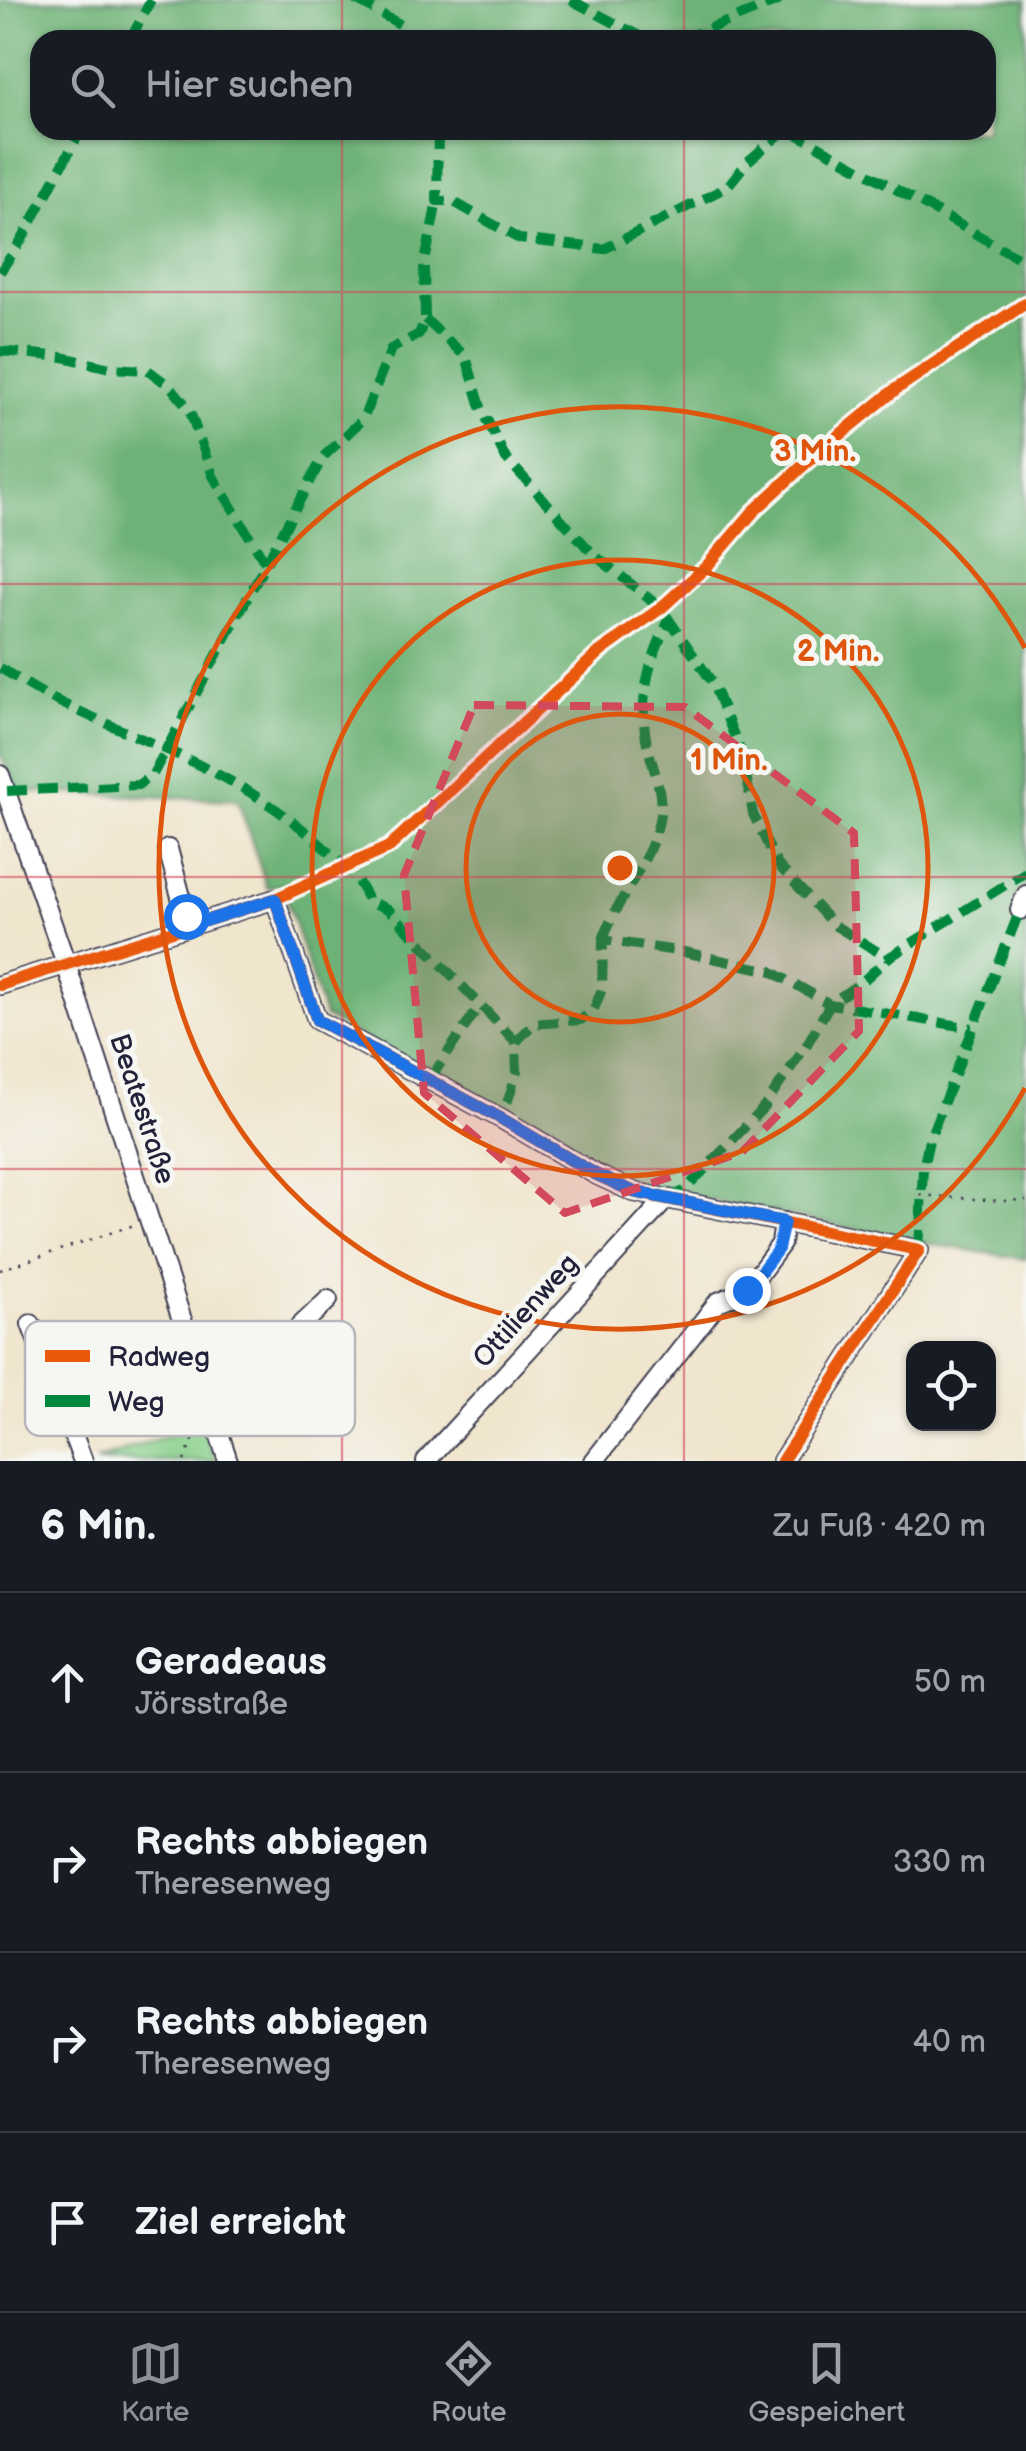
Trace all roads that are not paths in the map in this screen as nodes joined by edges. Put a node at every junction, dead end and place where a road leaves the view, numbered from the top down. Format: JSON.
{"nodes":[{"id":1,"x":0,"y":774,"type":"edge"},
{"id":2,"x":168,"y":849,"type":"dead end"},
{"id":3,"x":189,"y":926,"type":"junction"},
{"id":4,"x":66,"y":965,"type":"junction"},
{"id":5,"x":0,"y":985,"type":"edge"},
{"id":6,"x":666,"y":1198,"type":"junction"},
{"id":7,"x":784,"y":1222,"type":"junction"},
{"id":8,"x":328,"y":1300,"type":"dead end"},
{"id":9,"x":183,"y":1321,"type":"edge"},
{"id":10,"x":307,"y":1321,"type":"edge"},
{"id":11,"x":74,"y":1436,"type":"edge"},
{"id":12,"x":220,"y":1436,"type":"edge"},
{"id":13,"x":83,"y":1461,"type":"edge"},
{"id":14,"x":228,"y":1461,"type":"edge"},
{"id":15,"x":426,"y":1461,"type":"edge"},
{"id":16,"x":594,"y":1461,"type":"edge"},
{"id":17,"x":782,"y":1461,"type":"edge"}],
"edges":[{"from":1,"to":4,"type":"street","name":"Beatestraße"},
{"from":2,"to":3,"type":"street"},
{"from":3,"to":4,"type":"street"},
{"from":3,"to":6,"type":"street"},
{"from":4,"to":5,"type":"street"},
{"from":4,"to":9,"type":"street","name":"Beatestraße"},
{"from":6,"to":7,"type":"street"},
{"from":6,"to":15,"type":"street","name":"Ottilienweg"},
{"from":7,"to":16,"type":"street"},
{"from":7,"to":17,"type":"street"},
{"from":8,"to":10,"type":"street"},
{"from":11,"to":13,"type":"street"},
{"from":12,"to":14,"type":"street","name":"Beatestraße"}]}
